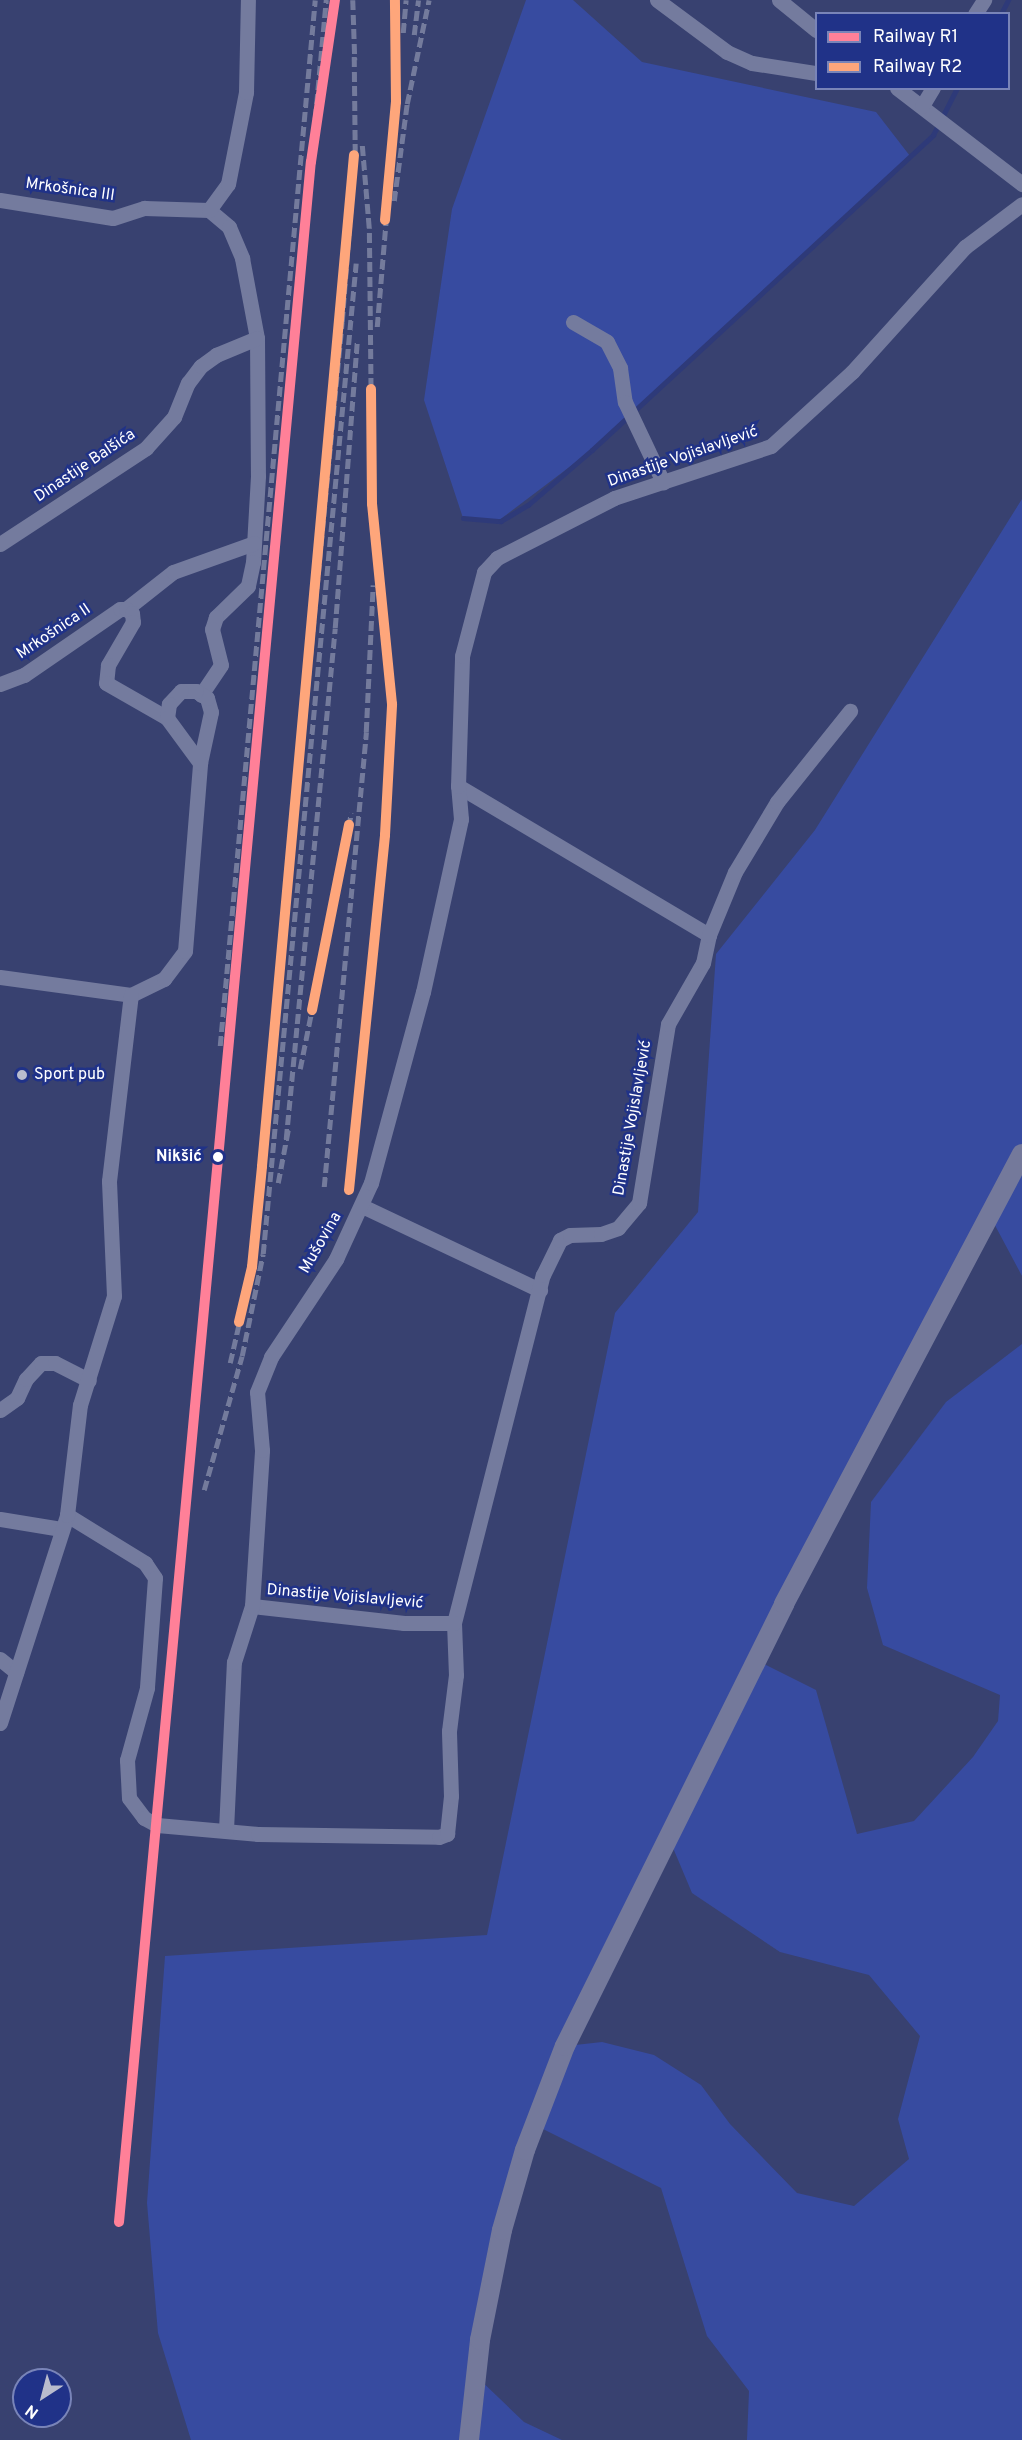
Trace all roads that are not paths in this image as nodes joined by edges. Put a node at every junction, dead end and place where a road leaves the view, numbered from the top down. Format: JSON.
{"nodes":[{"id":1,"x":248,"y":0,"type":"edge"},
{"id":2,"x":657,"y":0,"type":"edge"},
{"id":3,"x":779,"y":0,"type":"edge"},
{"id":4,"x":815,"y":29,"type":"edge"},
{"id":5,"x":815,"y":73,"type":"edge"},
{"id":6,"x":900,"y":90,"type":"edge"},
{"id":7,"x":932,"y":90,"type":"edge"},
{"id":8,"x":925,"y":108,"type":"junction"},
{"id":9,"x":1022,"y":184,"type":"edge"},
{"id":10,"x":0,"y":200,"type":"edge"},
{"id":11,"x":1022,"y":204,"type":"edge"},
{"id":12,"x":209,"y":210,"type":"junction"},
{"id":13,"x":573,"y":322,"type":"dead end"},
{"id":14,"x":257,"y":338,"type":"junction"},
{"id":15,"x":663,"y":482,"type":"junction"},
{"id":16,"x":254,"y":543,"type":"junction"},
{"id":17,"x":0,"y":544,"type":"edge"},
{"id":18,"x":126,"y":609,"type":"junction"},
{"id":19,"x":0,"y":684,"type":"edge"},
{"id":20,"x":201,"y":695,"type":"junction"},
{"id":21,"x":850,"y":711,"type":"dead end"},
{"id":22,"x":167,"y":718,"type":"junction"},
{"id":23,"x":200,"y":763,"type":"junction"},
{"id":24,"x":458,"y":786,"type":"junction"},
{"id":25,"x":708,"y":935,"type":"junction"},
{"id":26,"x":0,"y":977,"type":"edge"},
{"id":27,"x":131,"y":995,"type":"junction"},
{"id":28,"x":1022,"y":1154,"type":"edge"},
{"id":29,"x":362,"y":1206,"type":"junction"},
{"id":30,"x":540,"y":1290,"type":"junction"},
{"id":31,"x":89,"y":1380,"type":"junction"},
{"id":32,"x":0,"y":1410,"type":"edge"},
{"id":33,"x":0,"y":1519,"type":"edge"},
{"id":34,"x":64,"y":1522,"type":"junction"},
{"id":35,"x":252,"y":1606,"type":"junction"},
{"id":36,"x":454,"y":1623,"type":"junction"},
{"id":37,"x":0,"y":1659,"type":"edge"},
{"id":38,"x":16,"y":1672,"type":"junction"},
{"id":39,"x":0,"y":1723,"type":"edge"},
{"id":40,"x":226,"y":1830,"type":"junction"},
{"id":41,"x":469,"y":2440,"type":"edge"}],
"edges":[{"from":1,"to":12,"type":"street"},
{"from":2,"to":5,"type":"street"},
{"from":3,"to":4,"type":"street"},
{"from":6,"to":8,"type":"street"},
{"from":7,"to":8,"type":"street"},
{"from":8,"to":9,"type":"street"},
{"from":10,"to":12,"type":"street","name":"Mrkošnica III"},
{"from":11,"to":15,"type":"street","name":"Dinastije Vojislavljević"},
{"from":12,"to":14,"type":"street"},
{"from":13,"to":15,"type":"street"},
{"from":14,"to":16,"type":"street"},
{"from":14,"to":17,"type":"street","name":"Dinastije Balšića"},
{"from":15,"to":24,"type":"street","name":"Dinastije Vojislavljević"},
{"from":16,"to":18,"type":"street","name":"Mrkošnica II"},
{"from":16,"to":20,"type":"street"},
{"from":18,"to":19,"type":"street","name":"Mrkošnica II"},
{"from":18,"to":22,"type":"street"},
{"from":20,"to":22,"type":"street"},
{"from":20,"to":23,"type":"street"},
{"from":21,"to":25,"type":"street"},
{"from":22,"to":23,"type":"street"},
{"from":23,"to":27,"type":"street"},
{"from":24,"to":25,"type":"street"},
{"from":24,"to":29,"type":"street","name":"Mušovina"},
{"from":25,"to":30,"type":"street","name":"Dinastije Vojislavljević"},
{"from":26,"to":27,"type":"street"},
{"from":27,"to":31,"type":"street"},
{"from":28,"to":41,"type":"main road"},
{"from":29,"to":30,"type":"street"},
{"from":29,"to":35,"type":"street","name":"Mušovina"},
{"from":30,"to":36,"type":"street","name":"Dinastije Vojislavljević"},
{"from":31,"to":32,"type":"street"},
{"from":31,"to":34,"type":"street"},
{"from":33,"to":34,"type":"street"},
{"from":34,"to":38,"type":"street"},
{"from":34,"to":40,"type":"street"},
{"from":35,"to":36,"type":"street","name":"Dinastije Vojislavljević"},
{"from":35,"to":40,"type":"street","name":"Dinastije Vojislavljević"},
{"from":36,"to":40,"type":"street"},
{"from":37,"to":38,"type":"street"},
{"from":38,"to":39,"type":"street"}]}
